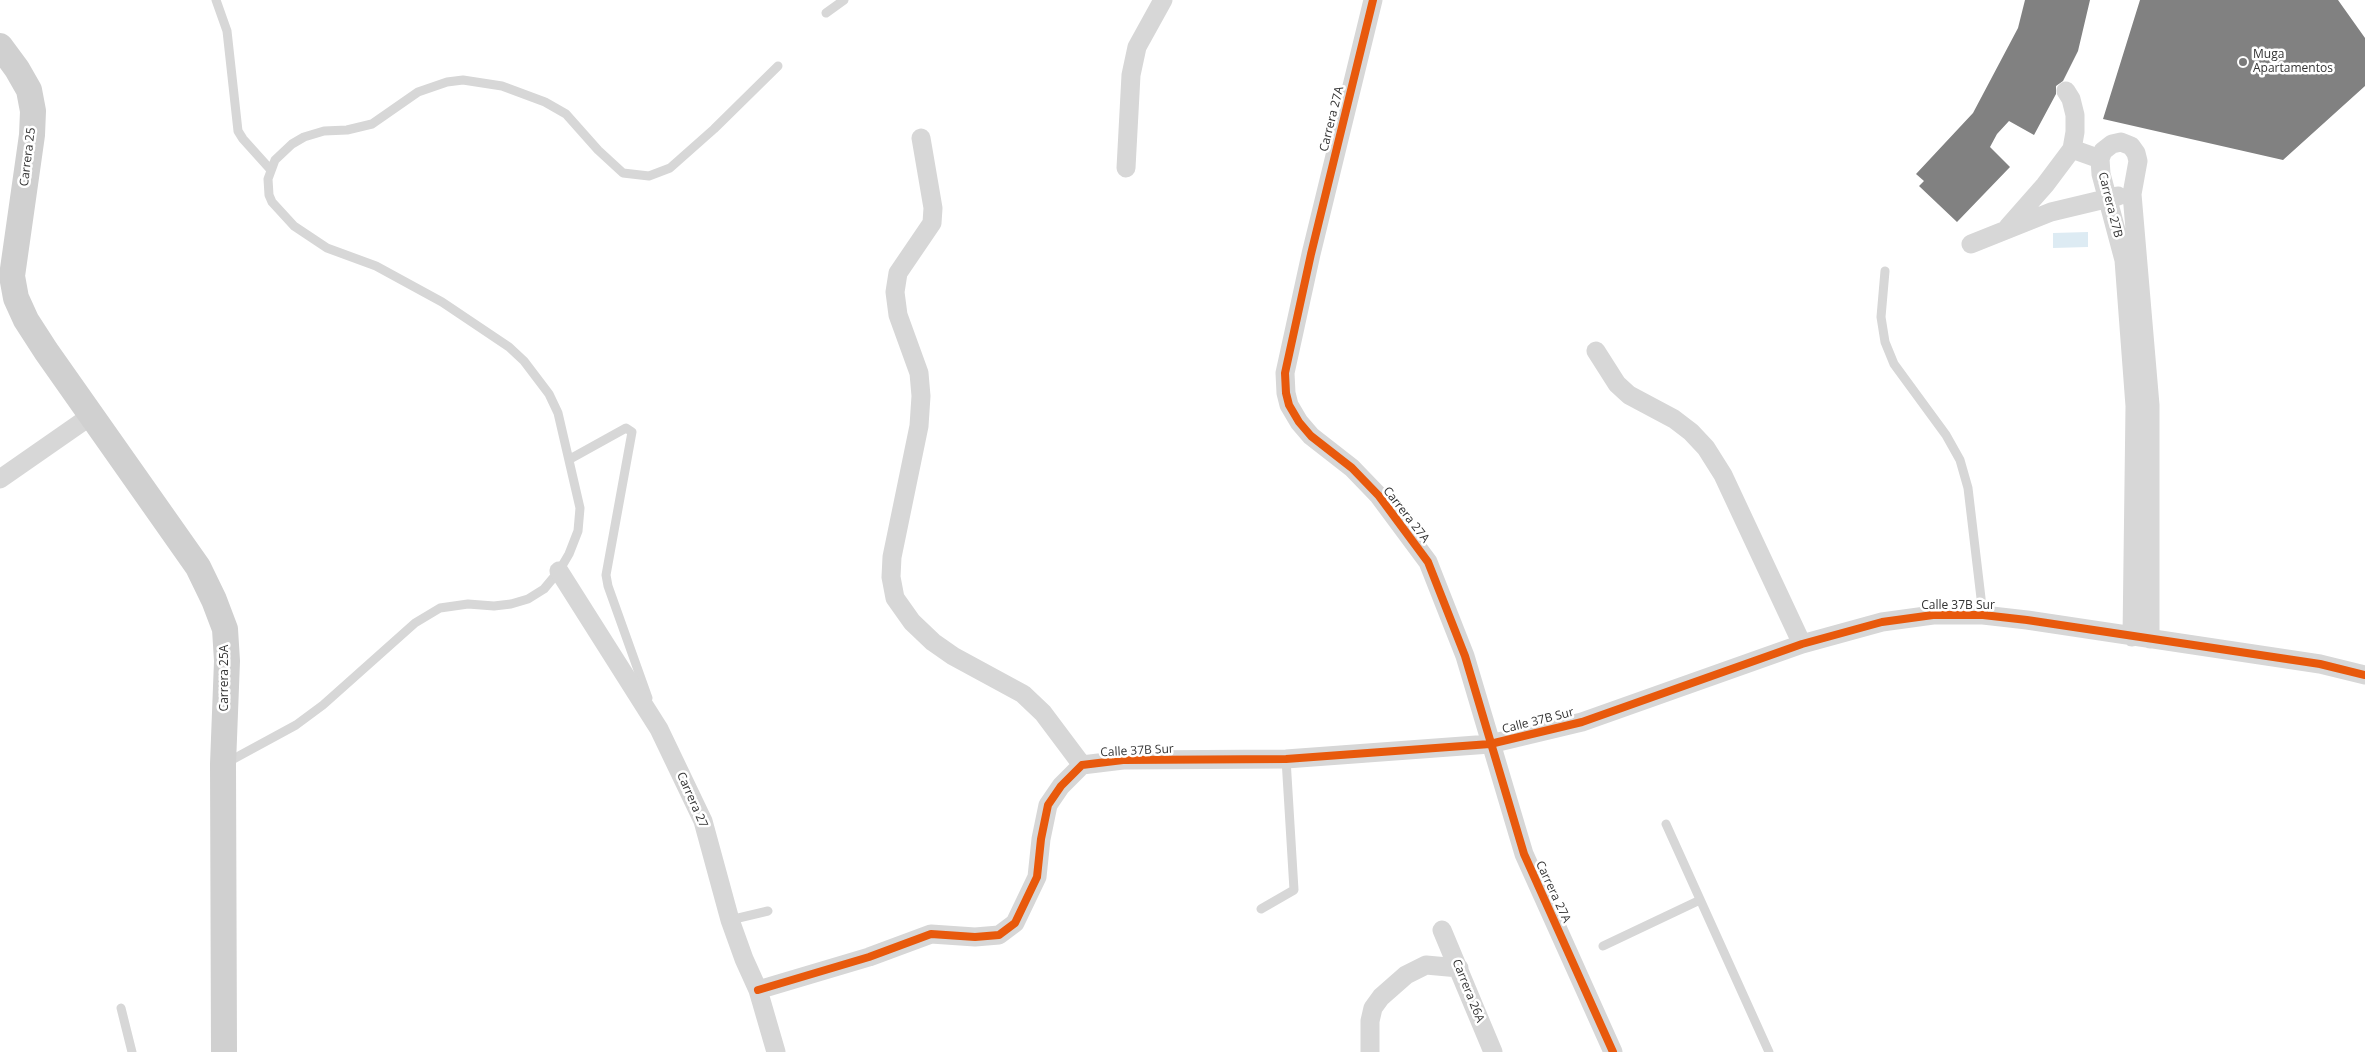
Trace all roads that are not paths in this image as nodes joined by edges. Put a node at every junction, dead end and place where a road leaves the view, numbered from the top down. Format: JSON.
{"nodes":[{"id":1,"x":216,"y":0,"type":"edge"},
{"id":2,"x":844,"y":0,"type":"edge"},
{"id":3,"x":1163,"y":0,"type":"edge"},
{"id":4,"x":1373,"y":0,"type":"edge"},
{"id":5,"x":826,"y":13,"type":"dead end"},
{"id":6,"x":0,"y":46,"type":"edge"},
{"id":7,"x":778,"y":66,"type":"dead end"},
{"id":8,"x":2066,"y":92,"type":"dead end"},
{"id":9,"x":921,"y":138,"type":"dead end"},
{"id":10,"x":2072,"y":149,"type":"junction"},
{"id":11,"x":2100,"y":159,"type":"junction"},
{"id":12,"x":1126,"y":168,"type":"dead end"},
{"id":13,"x":270,"y":169,"type":"junction"},
{"id":14,"x":2132,"y":194,"type":"junction"},
{"id":15,"x":2107,"y":197,"type":"junction"},
{"id":16,"x":2007,"y":229,"type":"junction"},
{"id":17,"x":1971,"y":244,"type":"dead end"},
{"id":18,"x":1885,"y":271,"type":"dead end"},
{"id":19,"x":6,"y":275,"type":"edge"},
{"id":20,"x":1596,"y":351,"type":"dead end"},
{"id":21,"x":2142,"y":405,"type":"junction"},
{"id":22,"x":92,"y":415,"type":"junction"},
{"id":23,"x":570,"y":459,"type":"junction"},
{"id":24,"x":0,"y":479,"type":"edge"},
{"id":25,"x":559,"y":571,"type":"junction"},
{"id":26,"x":1983,"y":616,"type":"junction"},
{"id":27,"x":2141,"y":638,"type":"junction"},
{"id":28,"x":1802,"y":644,"type":"junction"},
{"id":29,"x":2365,"y":675,"type":"edge"},
{"id":30,"x":659,"y":729,"type":"junction"},
{"id":31,"x":1490,"y":744,"type":"junction"},
{"id":32,"x":1286,"y":759,"type":"junction"},
{"id":33,"x":224,"y":764,"type":"junction"},
{"id":34,"x":1082,"y":765,"type":"junction"},
{"id":35,"x":1666,"y":824,"type":"dead end"},
{"id":36,"x":1700,"y":900,"type":"junction"},
{"id":37,"x":1261,"y":910,"type":"dead end"},
{"id":38,"x":768,"y":912,"type":"dead end"},
{"id":39,"x":730,"y":920,"type":"junction"},
{"id":40,"x":1442,"y":930,"type":"dead end"},
{"id":41,"x":1603,"y":946,"type":"dead end"},
{"id":42,"x":1459,"y":968,"type":"junction"},
{"id":43,"x":758,"y":990,"type":"junction"},
{"id":44,"x":122,"y":1008,"type":"dead end"},
{"id":45,"x":132,"y":1052,"type":"edge"},
{"id":46,"x":224,"y":1052,"type":"edge"},
{"id":47,"x":776,"y":1052,"type":"edge"},
{"id":48,"x":1370,"y":1052,"type":"edge"},
{"id":49,"x":1493,"y":1052,"type":"edge"},
{"id":50,"x":1613,"y":1052,"type":"edge"},
{"id":51,"x":1769,"y":1052,"type":"edge"}],
"edges":[{"from":1,"to":13,"type":"lane"},
{"from":2,"to":5,"type":"lane"},
{"from":3,"to":12,"type":"street"},
{"from":4,"to":31,"type":"street","name":"Carrera 27A"},
{"from":6,"to":19,"type":"street","name":"Carrera 25"},
{"from":7,"to":13,"type":"lane"},
{"from":8,"to":10,"type":"street"},
{"from":9,"to":34,"type":"street"},
{"from":10,"to":11,"type":"street"},
{"from":10,"to":16,"type":"street"},
{"from":11,"to":14,"type":"street","name":"Carrera 27B"},
{"from":11,"to":15,"type":"street","name":"Carrera 27B"},
{"from":13,"to":23,"type":"lane"},
{"from":14,"to":15,"type":"street"},
{"from":14,"to":21,"type":"street","name":"Carrera 27B"},
{"from":15,"to":16,"type":"street"},
{"from":15,"to":21,"type":"street","name":"Carrera 27B"},
{"from":16,"to":17,"type":"street"},
{"from":18,"to":26,"type":"lane"},
{"from":19,"to":22,"type":"street","name":"Carrera 25A"},
{"from":20,"to":28,"type":"street"},
{"from":21,"to":27,"type":"street","name":"Carrera 27B"},
{"from":22,"to":24,"type":"street"},
{"from":22,"to":33,"type":"street","name":"Carrera 25A"},
{"from":23,"to":25,"type":"lane"},
{"from":23,"to":30,"type":"lane"},
{"from":25,"to":30,"type":"street","name":"Carrera 27"},
{"from":25,"to":33,"type":"lane"},
{"from":26,"to":27,"type":"street","name":"Calle 37B Sur"},
{"from":26,"to":28,"type":"street","name":"Calle 37B Sur"},
{"from":27,"to":29,"type":"street","name":"Calle 37B Sur"},
{"from":28,"to":31,"type":"street","name":"Calle 37B Sur"},
{"from":30,"to":39,"type":"street","name":"Carrera 27"},
{"from":31,"to":32,"type":"street","name":"Calle 37B Sur"},
{"from":31,"to":50,"type":"street","name":"Carrera 27A"},
{"from":32,"to":34,"type":"street","name":"Calle 37B Sur"},
{"from":32,"to":37,"type":"lane"},
{"from":33,"to":46,"type":"street","name":"Carrera 25A"},
{"from":34,"to":43,"type":"street"},
{"from":35,"to":36,"type":"lane"},
{"from":36,"to":41,"type":"lane"},
{"from":36,"to":51,"type":"lane"},
{"from":38,"to":39,"type":"lane"},
{"from":39,"to":43,"type":"street","name":"Carrera 27"},
{"from":40,"to":42,"type":"street","name":"Carrera 26A"},
{"from":42,"to":48,"type":"street"},
{"from":42,"to":49,"type":"street","name":"Carrera 26A"},
{"from":43,"to":47,"type":"street","name":"Carrera 27"},
{"from":44,"to":45,"type":"lane"}]}
